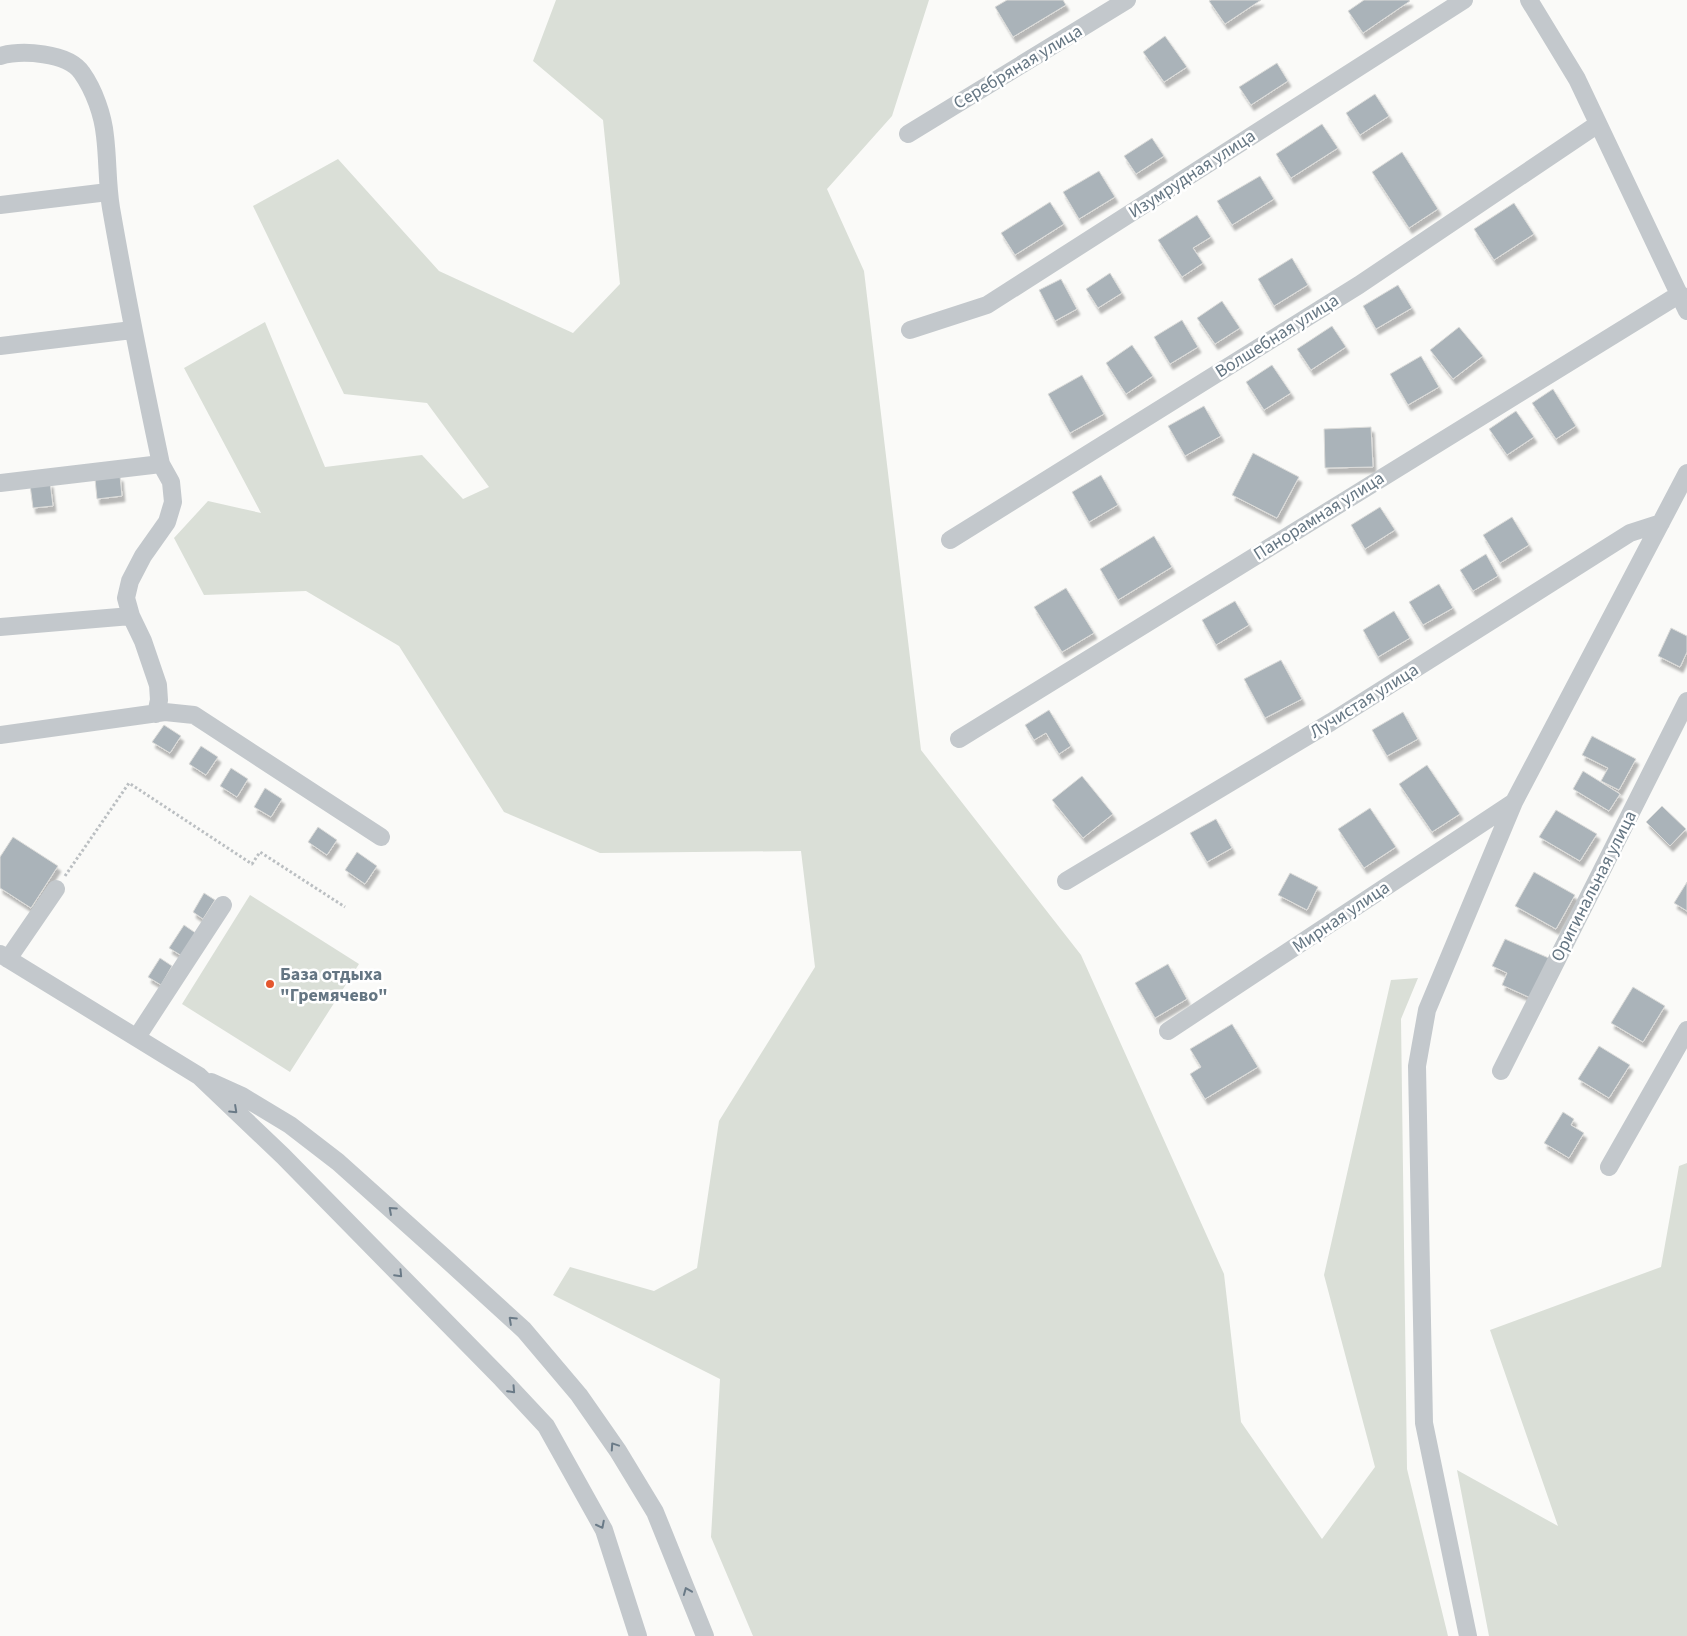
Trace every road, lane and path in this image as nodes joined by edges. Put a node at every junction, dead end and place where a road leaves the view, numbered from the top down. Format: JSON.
{"nodes":[{"id":1,"x":1127,"y":0,"type":"edge"},
{"id":2,"x":1464,"y":0,"type":"edge"},
{"id":3,"x":1529,"y":0,"type":"edge"},
{"id":4,"x":0,"y":56,"type":"edge"},
{"id":5,"x":1598,"y":124,"type":"junction"},
{"id":6,"x":908,"y":134,"type":"dead end"},
{"id":7,"x":108,"y":192,"type":"junction"},
{"id":8,"x":0,"y":205,"type":"edge"},
{"id":9,"x":1680,"y":294,"type":"junction"},
{"id":10,"x":1687,"y":311,"type":"edge"},
{"id":11,"x":132,"y":330,"type":"junction"},
{"id":12,"x":910,"y":330,"type":"dead end"},
{"id":13,"x":0,"y":346,"type":"edge"},
{"id":14,"x":161,"y":464,"type":"junction"},
{"id":15,"x":1687,"y":472,"type":"edge"},
{"id":16,"x":0,"y":484,"type":"edge"},
{"id":17,"x":1661,"y":523,"type":"junction"},
{"id":18,"x":950,"y":540,"type":"dead end"},
{"id":19,"x":131,"y":616,"type":"junction"},
{"id":20,"x":0,"y":627,"type":"edge"},
{"id":21,"x":1687,"y":701,"type":"edge"},
{"id":22,"x":156,"y":714,"type":"junction"},
{"id":23,"x":0,"y":735,"type":"edge"},
{"id":24,"x":959,"y":739,"type":"dead end"},
{"id":25,"x":1514,"y":802,"type":"junction"},
{"id":26,"x":382,"y":837,"type":"dead end"},
{"id":27,"x":1066,"y":881,"type":"dead end"},
{"id":28,"x":56,"y":889,"type":"joint"},
{"id":29,"x":223,"y":905,"type":"dead end"},
{"id":30,"x":345,"y":908,"type":"dead end"},
{"id":31,"x":4,"y":957,"type":"edge"},
{"id":32,"x":1687,"y":1030,"type":"edge"},
{"id":33,"x":1168,"y":1031,"type":"dead end"},
{"id":34,"x":137,"y":1037,"type":"junction"},
{"id":35,"x":1501,"y":1071,"type":"dead end"},
{"id":36,"x":199,"y":1076,"type":"junction"},
{"id":37,"x":1609,"y":1168,"type":"dead end"},
{"id":38,"x":638,"y":1636,"type":"edge"},
{"id":39,"x":705,"y":1636,"type":"edge"},
{"id":40,"x":1468,"y":1636,"type":"edge"}],
"edges":[{"from":1,"to":6,"type":"street","name":"Серебряная улица"},
{"from":2,"to":12,"type":"street","name":"Изумрудная улица"},
{"from":3,"to":5,"type":"street"},
{"from":4,"to":7,"type":"street"},
{"from":5,"to":9,"type":"street"},
{"from":5,"to":18,"type":"street","name":"Волшебная улица"},
{"from":7,"to":8,"type":"street"},
{"from":7,"to":11,"type":"street"},
{"from":9,"to":10,"type":"street"},
{"from":9,"to":24,"type":"street","name":"Панорамная улица"},
{"from":11,"to":13,"type":"street"},
{"from":11,"to":14,"type":"street"},
{"from":14,"to":16,"type":"street"},
{"from":14,"to":19,"type":"street"},
{"from":15,"to":17,"type":"street"},
{"from":17,"to":25,"type":"street"},
{"from":17,"to":27,"type":"street","name":"Лучистая улица"},
{"from":19,"to":20,"type":"street"},
{"from":19,"to":22,"type":"street"},
{"from":21,"to":35,"type":"street","name":"Оригинальная улица"},
{"from":22,"to":23,"type":"street"},
{"from":22,"to":26,"type":"street"},
{"from":25,"to":33,"type":"street","name":"Мирная улица"},
{"from":25,"to":40,"type":"street"},
{"from":28,"to":30,"type":"path"},
{"from":28,"to":31,"type":"street"},
{"from":29,"to":34,"type":"street"},
{"from":31,"to":34,"type":"street"},
{"from":32,"to":37,"type":"street"},
{"from":34,"to":36,"type":"street"},
{"from":36,"to":38,"type":"street","one_way":true},
{"from":39,"to":36,"type":"street","one_way":true}]}
